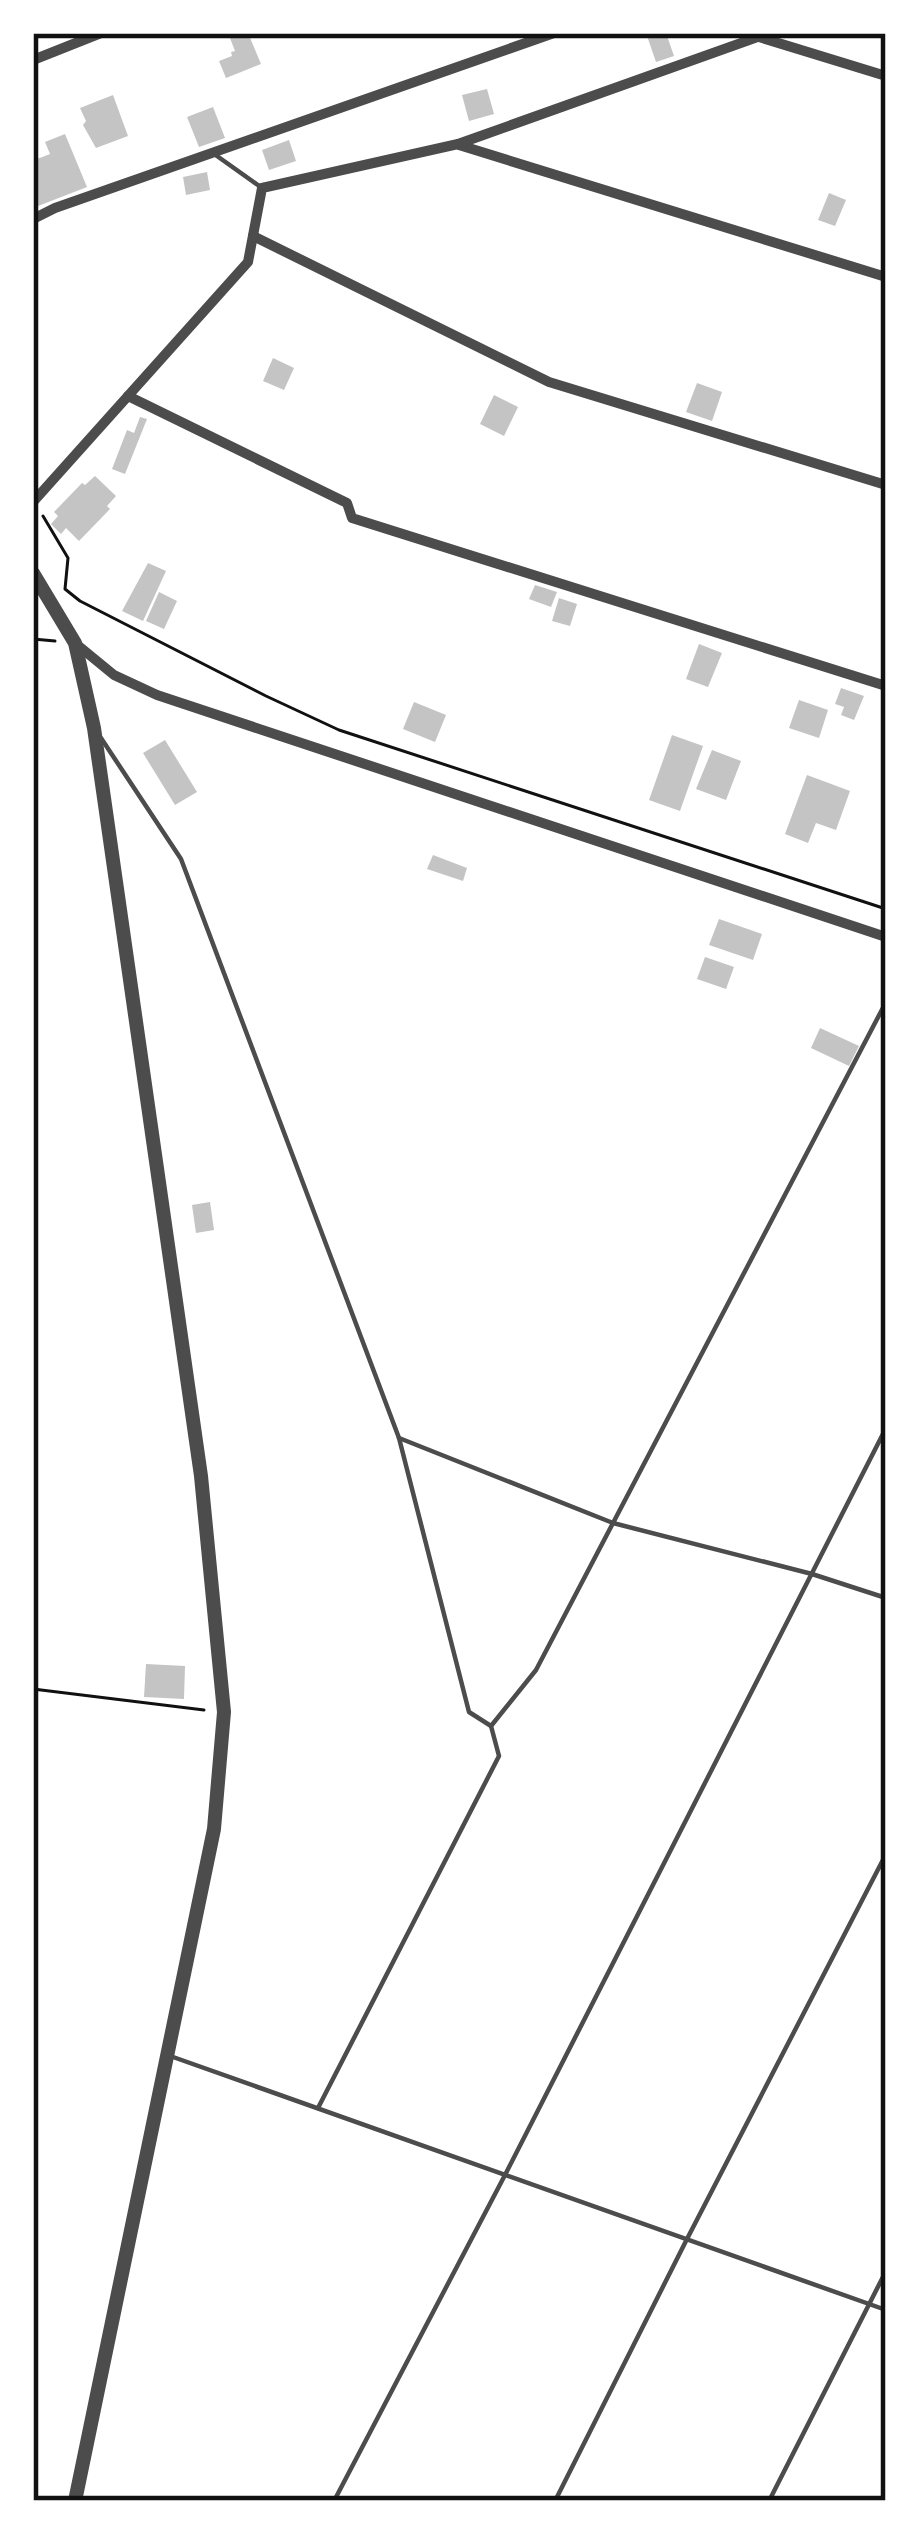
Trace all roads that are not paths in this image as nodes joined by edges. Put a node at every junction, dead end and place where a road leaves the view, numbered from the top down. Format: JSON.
{"nodes":[{"id":1,"x":101,"y":33,"type":"edge"},
{"id":2,"x":554,"y":33,"type":"edge"},
{"id":3,"x":764,"y":35,"type":"edge"},
{"id":4,"x":33,"y":60,"type":"edge"},
{"id":5,"x":886,"y":76,"type":"edge"},
{"id":6,"x":458,"y":145,"type":"junction"},
{"id":7,"x":213,"y":153,"type":"junction"},
{"id":8,"x":262,"y":188,"type":"junction"},
{"id":9,"x":33,"y":219,"type":"edge"},
{"id":10,"x":253,"y":236,"type":"junction"},
{"id":11,"x":886,"y":277,"type":"edge"},
{"id":12,"x":128,"y":396,"type":"junction"},
{"id":13,"x":886,"y":485,"type":"edge"},
{"id":14,"x":33,"y":501,"type":"edge"},
{"id":15,"x":33,"y":573,"type":"edge"},
{"id":16,"x":75,"y":643,"type":"junction"},
{"id":17,"x":886,"y":686,"type":"edge"},
{"id":18,"x":94,"y":728,"type":"junction"},
{"id":19,"x":886,"y":937,"type":"edge"},
{"id":20,"x":886,"y":1002,"type":"edge"},
{"id":21,"x":886,"y":1428,"type":"edge"},
{"id":22,"x":399,"y":1438,"type":"junction"},
{"id":23,"x":614,"y":1523,"type":"junction"},
{"id":24,"x":812,"y":1574,"type":"junction"},
{"id":25,"x":886,"y":1598,"type":"edge"},
{"id":26,"x":491,"y":1726,"type":"junction"},
{"id":27,"x":886,"y":1854,"type":"edge"},
{"id":28,"x":167,"y":2055,"type":"junction"},
{"id":29,"x":318,"y":2108,"type":"junction"},
{"id":30,"x":505,"y":2175,"type":"junction"},
{"id":31,"x":687,"y":2239,"type":"junction"},
{"id":32,"x":886,"y":2271,"type":"edge"},
{"id":33,"x":869,"y":2304,"type":"junction"},
{"id":34,"x":886,"y":2310,"type":"edge"},
{"id":35,"x":75,"y":2501,"type":"edge"},
{"id":36,"x":334,"y":2501,"type":"edge"},
{"id":37,"x":555,"y":2501,"type":"edge"},
{"id":38,"x":769,"y":2501,"type":"edge"}],
"edges":[{"from":1,"to":4,"type":"street"},
{"from":2,"to":7,"type":"street"},
{"from":3,"to":5,"type":"street"},
{"from":3,"to":6,"type":"street"},
{"from":6,"to":8,"type":"street"},
{"from":6,"to":11,"type":"street"},
{"from":7,"to":8,"type":"lane"},
{"from":7,"to":9,"type":"street"},
{"from":8,"to":10,"type":"street"},
{"from":10,"to":12,"type":"street"},
{"from":10,"to":13,"type":"street"},
{"from":12,"to":14,"type":"street"},
{"from":12,"to":17,"type":"street"},
{"from":15,"to":16,"type":"street"},
{"from":16,"to":18,"type":"street"},
{"from":16,"to":19,"type":"street"},
{"from":18,"to":22,"type":"lane"},
{"from":18,"to":28,"type":"street"},
{"from":20,"to":23,"type":"lane"},
{"from":21,"to":24,"type":"lane"},
{"from":22,"to":23,"type":"lane"},
{"from":22,"to":26,"type":"lane"},
{"from":23,"to":24,"type":"lane"},
{"from":23,"to":26,"type":"lane"},
{"from":24,"to":25,"type":"lane"},
{"from":24,"to":30,"type":"lane"},
{"from":26,"to":29,"type":"lane"},
{"from":27,"to":31,"type":"lane"},
{"from":28,"to":29,"type":"lane"},
{"from":28,"to":35,"type":"street"},
{"from":29,"to":30,"type":"lane"},
{"from":30,"to":31,"type":"lane"},
{"from":30,"to":36,"type":"lane"},
{"from":31,"to":33,"type":"lane"},
{"from":31,"to":37,"type":"lane"},
{"from":32,"to":33,"type":"lane"},
{"from":33,"to":34,"type":"lane"},
{"from":33,"to":38,"type":"lane"}]}
